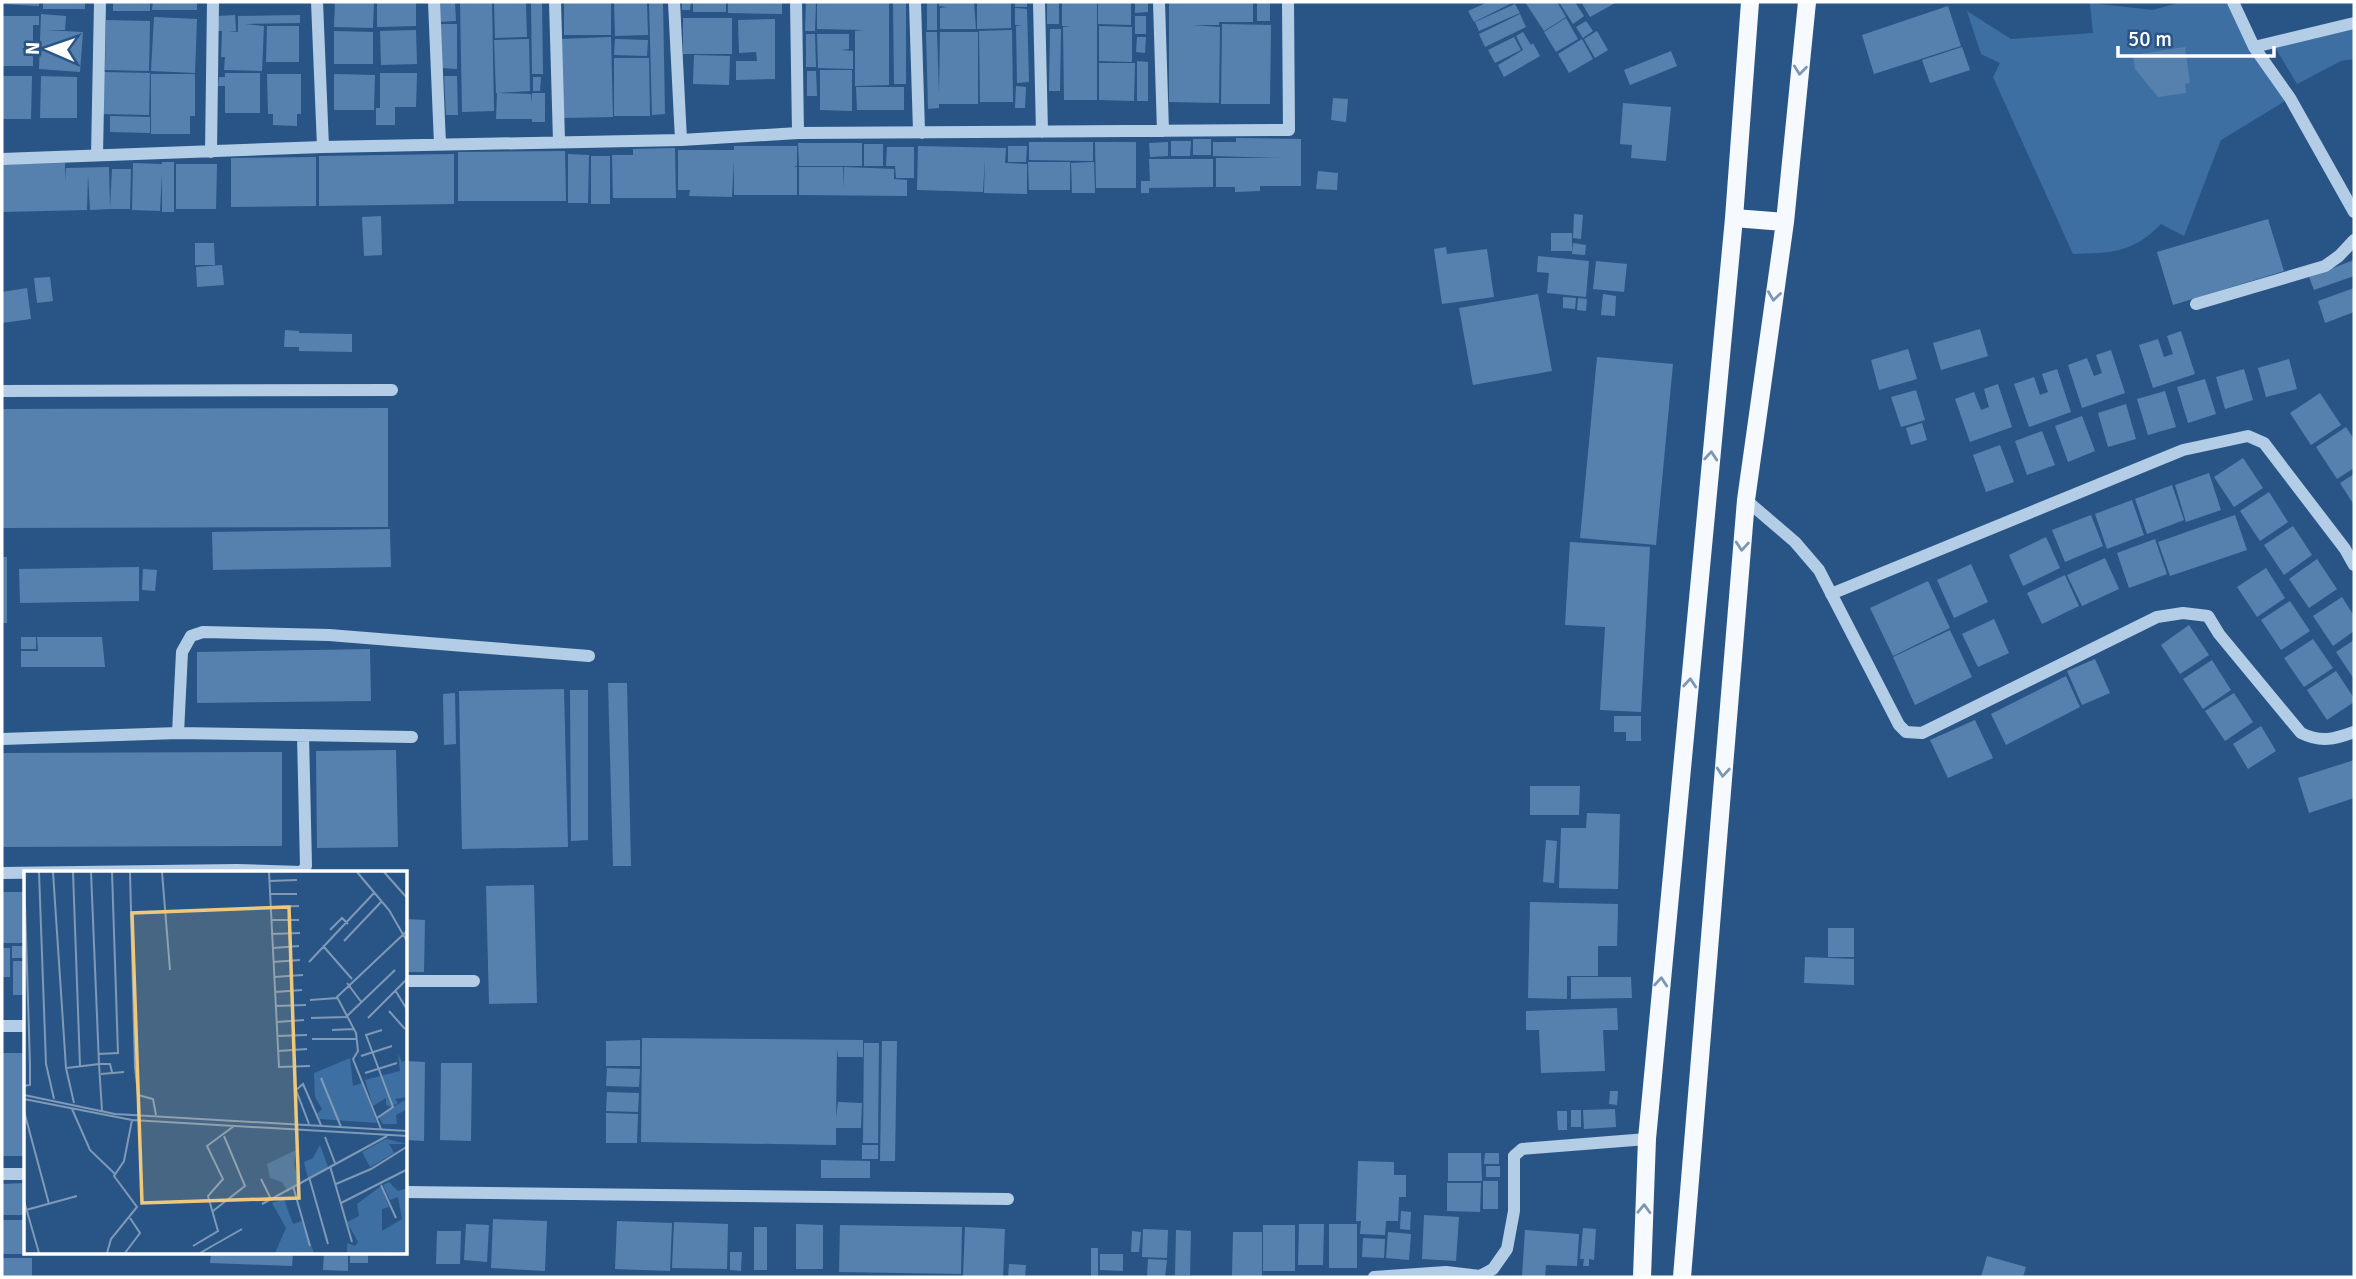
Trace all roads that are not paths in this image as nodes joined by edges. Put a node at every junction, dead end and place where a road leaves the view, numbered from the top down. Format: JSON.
{"nodes":[{"id":1,"x":100,"y":2,"type":"edge"},
{"id":2,"x":213,"y":2,"type":"edge"},
{"id":3,"x":317,"y":2,"type":"edge"},
{"id":4,"x":434,"y":2,"type":"edge"},
{"id":5,"x":555,"y":2,"type":"edge"},
{"id":6,"x":674,"y":2,"type":"edge"},
{"id":7,"x":796,"y":2,"type":"edge"},
{"id":8,"x":915,"y":2,"type":"edge"},
{"id":9,"x":1039,"y":2,"type":"edge"},
{"id":10,"x":1159,"y":2,"type":"edge"},
{"id":11,"x":1288,"y":2,"type":"edge"},
{"id":12,"x":1750,"y":2,"type":"edge"},
{"id":13,"x":1807,"y":2,"type":"edge"},
{"id":14,"x":2233,"y":2,"type":"edge"},
{"id":15,"x":2354,"y":23,"type":"edge"},
{"id":16,"x":2254,"y":47,"type":"junction"},
{"id":17,"x":1163,"y":131,"type":"junction"},
{"id":18,"x":1042,"y":132,"type":"junction"},
{"id":19,"x":798,"y":133,"type":"junction"},
{"id":20,"x":922,"y":133,"type":"junction"},
{"id":21,"x":681,"y":140,"type":"junction"},
{"id":22,"x":559,"y":141,"type":"junction"},
{"id":23,"x":440,"y":144,"type":"junction"},
{"id":24,"x":323,"y":147,"type":"junction"},
{"id":25,"x":211,"y":152,"type":"junction"},
{"id":26,"x":97,"y":155,"type":"junction"},
{"id":27,"x":2,"y":159,"type":"edge"},
{"id":28,"x":2354,"y":212,"type":"edge"},
{"id":29,"x":1734,"y":218,"type":"junction"},
{"id":30,"x":1784,"y":222,"type":"junction"},
{"id":31,"x":2354,"y":240,"type":"edge"},
{"id":32,"x":2196,"y":304,"type":"dead end"},
{"id":33,"x":392,"y":390,"type":"dead end"},
{"id":34,"x":2,"y":391,"type":"edge"},
{"id":35,"x":1746,"y":500,"type":"junction"},
{"id":36,"x":2354,"y":565,"type":"edge"},
{"id":37,"x":1831,"y":594,"type":"junction"},
{"id":38,"x":589,"y":656,"type":"dead end"},
{"id":39,"x":2354,"y":732,"type":"edge"},
{"id":40,"x":178,"y":733,"type":"junction"},
{"id":41,"x":303,"y":735,"type":"junction"},
{"id":42,"x":412,"y":737,"type":"dead end"},
{"id":43,"x":2,"y":739,"type":"edge"},
{"id":44,"x":149,"y":871,"type":"edge"},
{"id":45,"x":262,"y":871,"type":"edge"},
{"id":46,"x":303,"y":871,"type":"edge"},
{"id":47,"x":2,"y":873,"type":"edge"},
{"id":48,"x":24,"y":873,"type":"edge"},
{"id":49,"x":408,"y":981,"type":"edge"},
{"id":50,"x":474,"y":981,"type":"dead end"},
{"id":51,"x":2,"y":1026,"type":"edge"},
{"id":52,"x":24,"y":1026,"type":"edge"},
{"id":53,"x":1647,"y":1139,"type":"junction"},
{"id":54,"x":2,"y":1174,"type":"edge"},
{"id":55,"x":24,"y":1174,"type":"edge"},
{"id":56,"x":408,"y":1192,"type":"edge"},
{"id":57,"x":1008,"y":1199,"type":"dead end"},
{"id":58,"x":1374,"y":1277,"type":"edge"},
{"id":59,"x":1642,"y":1277,"type":"edge"},
{"id":60,"x":1682,"y":1277,"type":"edge"}],
"edges":[{"from":1,"to":26,"type":"street"},
{"from":2,"to":25,"type":"street"},
{"from":3,"to":24,"type":"street"},
{"from":4,"to":23,"type":"street"},
{"from":5,"to":22,"type":"street"},
{"from":6,"to":21,"type":"street"},
{"from":7,"to":19,"type":"street"},
{"from":8,"to":20,"type":"street"},
{"from":9,"to":18,"type":"street"},
{"from":10,"to":17,"type":"street"},
{"from":11,"to":17,"type":"street"},
{"from":12,"to":29,"type":"main road"},
{"from":13,"to":30,"type":"main road","one_way":true},
{"from":14,"to":16,"type":"street"},
{"from":15,"to":16,"type":"street"},
{"from":16,"to":28,"type":"street"},
{"from":17,"to":18,"type":"street"},
{"from":18,"to":20,"type":"street"},
{"from":19,"to":20,"type":"street"},
{"from":19,"to":21,"type":"street"},
{"from":21,"to":22,"type":"street"},
{"from":22,"to":23,"type":"street"},
{"from":23,"to":24,"type":"street"},
{"from":24,"to":25,"type":"street"},
{"from":25,"to":26,"type":"street"},
{"from":26,"to":27,"type":"street"},
{"from":29,"to":30,"type":"main road"},
{"from":53,"to":29,"type":"main road","one_way":true},
{"from":30,"to":35,"type":"main road","one_way":true},
{"from":31,"to":32,"type":"street"},
{"from":33,"to":34,"type":"street"},
{"from":35,"to":37,"type":"street"},
{"from":35,"to":60,"type":"main road","one_way":true},
{"from":36,"to":37,"type":"street"},
{"from":37,"to":39,"type":"street"},
{"from":38,"to":40,"type":"street"},
{"from":40,"to":41,"type":"street"},
{"from":40,"to":43,"type":"street"},
{"from":41,"to":42,"type":"street"},
{"from":41,"to":46,"type":"street"},
{"from":44,"to":45,"type":"street"},
{"from":47,"to":48,"type":"street"},
{"from":49,"to":50,"type":"street"},
{"from":51,"to":52,"type":"street"},
{"from":53,"to":58,"type":"street"},
{"from":59,"to":53,"type":"main road","one_way":true},
{"from":54,"to":55,"type":"street"},
{"from":56,"to":57,"type":"street"}]}
